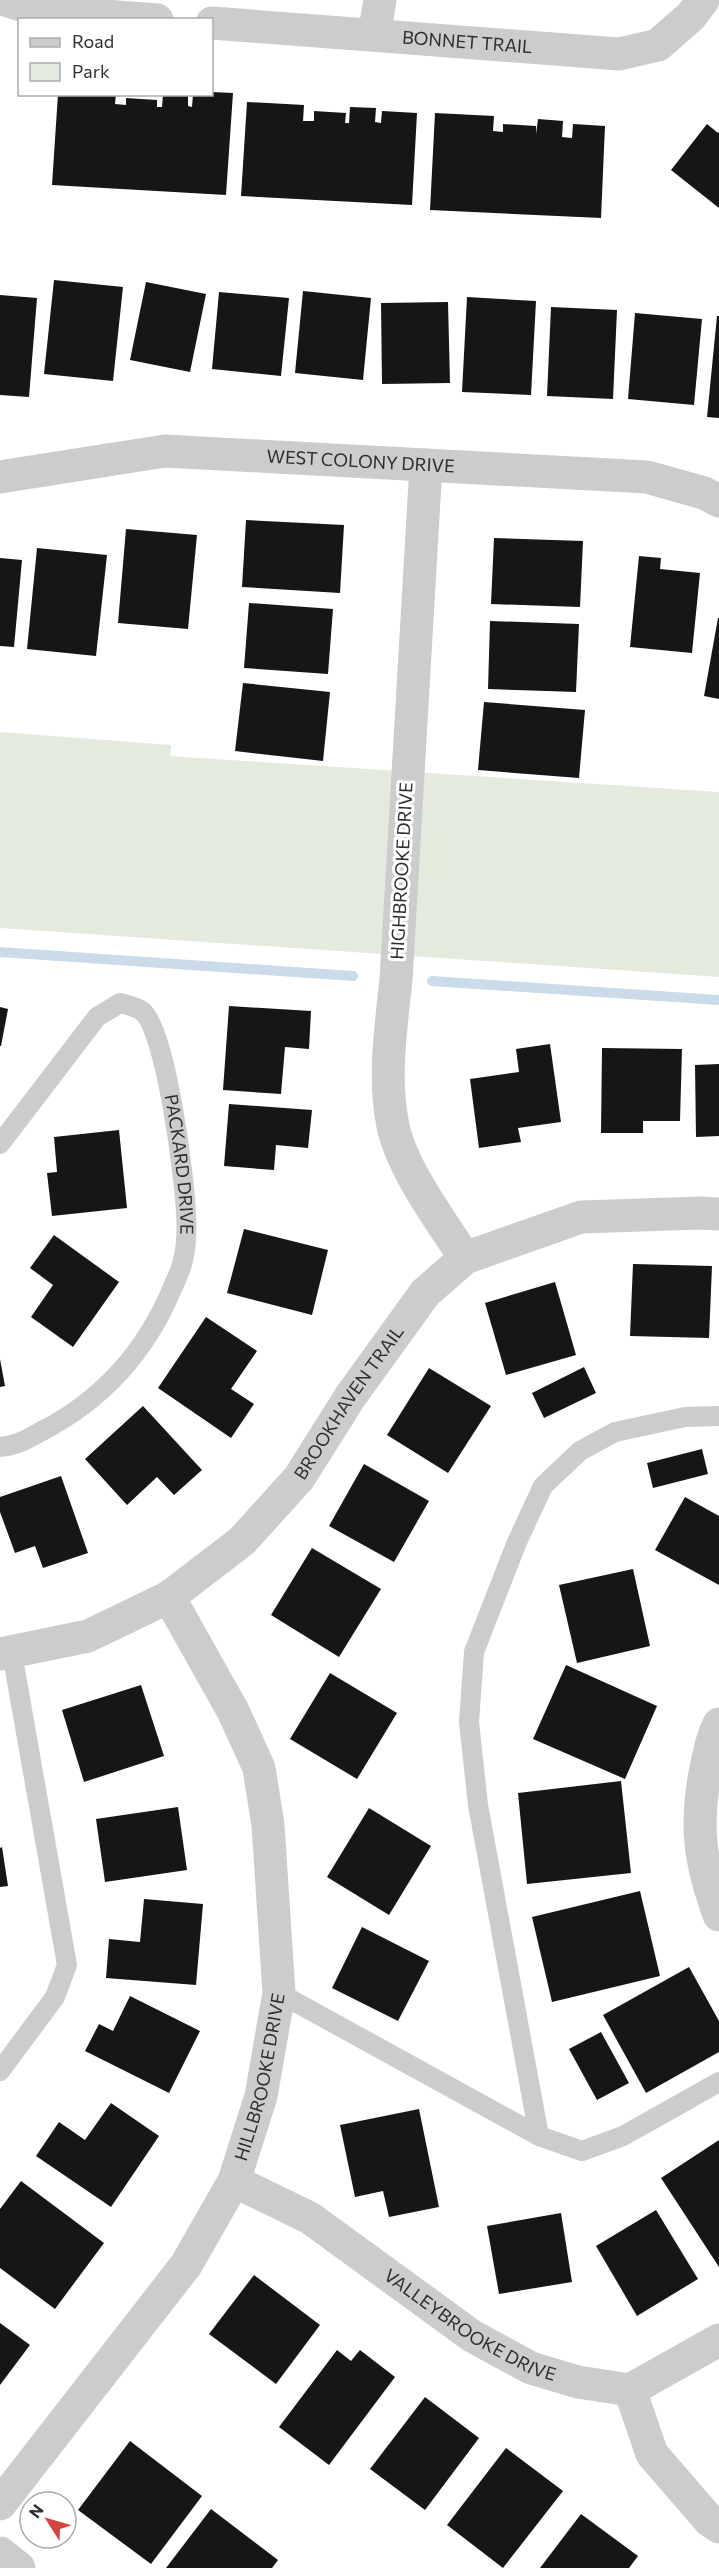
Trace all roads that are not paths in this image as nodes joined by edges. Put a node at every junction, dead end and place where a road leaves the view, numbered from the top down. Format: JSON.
{"nodes":[{"id":1,"x":5,"y":0,"type":"edge"},
{"id":2,"x":380,"y":0,"type":"edge"},
{"id":3,"x":703,"y":0,"type":"edge"},
{"id":4,"x":131,"y":18,"type":"edge"},
{"id":5,"x":213,"y":23,"type":"edge"},
{"id":6,"x":374,"y":35,"type":"junction"},
{"id":7,"x":426,"y":465,"type":"junction"},
{"id":8,"x":0,"y":477,"type":"edge"},
{"id":9,"x":719,"y":501,"type":"edge"},
{"id":10,"x":0,"y":1144,"type":"edge"},
{"id":11,"x":719,"y":1214,"type":"edge"},
{"id":12,"x":465,"y":1258,"type":"junction"},
{"id":13,"x":719,"y":1416,"type":"edge"},
{"id":14,"x":0,"y":1448,"type":"edge"},
{"id":15,"x":169,"y":1597,"type":"junction"},
{"id":16,"x":6,"y":1653,"type":"edge"},
{"id":17,"x":719,"y":1724,"type":"edge"},
{"id":18,"x":719,"y":1915,"type":"edge"},
{"id":19,"x":279,"y":1993,"type":"junction"},
{"id":20,"x":0,"y":2071,"type":"edge"},
{"id":21,"x":719,"y":2082,"type":"edge"},
{"id":22,"x":539,"y":2136,"type":"junction"},
{"id":23,"x":234,"y":2181,"type":"junction"},
{"id":24,"x":719,"y":2340,"type":"edge"},
{"id":25,"x":630,"y":2390,"type":"junction"},
{"id":26,"x":0,"y":2504,"type":"edge"},
{"id":27,"x":719,"y":2527,"type":"edge"},
{"id":28,"x":0,"y":2553,"type":"edge"},
{"id":29,"x":19,"y":2568,"type":"edge"}],
"edges":[{"from":1,"to":4,"type":"street"},
{"from":2,"to":6,"type":"street"},
{"from":3,"to":6,"type":"street","name":"BONNET TRAIL"},
{"from":5,"to":6,"type":"street","name":"BONNET TRAIL"},
{"from":7,"to":8,"type":"street","name":"WEST COLONY DRIVE"},
{"from":7,"to":9,"type":"street","name":"WEST COLONY DRIVE"},
{"from":7,"to":12,"type":"street","name":"HIGHBROOKE DRIVE"},
{"from":10,"to":14,"type":"lane","name":"PACKARD DRIVE"},
{"from":11,"to":12,"type":"street","name":"BROOKHAVEN TRAIL"},
{"from":12,"to":15,"type":"street","name":"BROOKHAVEN TRAIL"},
{"from":13,"to":22,"type":"lane"},
{"from":15,"to":16,"type":"street","name":"BROOKHAVEN TRAIL"},
{"from":15,"to":19,"type":"street","name":"HILLBROOKE DRIVE"},
{"from":16,"to":20,"type":"lane"},
{"from":17,"to":18,"type":"street"},
{"from":19,"to":22,"type":"lane"},
{"from":19,"to":23,"type":"street","name":"HILLBROOKE DRIVE"},
{"from":21,"to":22,"type":"lane"},
{"from":23,"to":25,"type":"street","name":"VALLEYBROOKE DRIVE"},
{"from":23,"to":26,"type":"street","name":"HILLBROOKE DRIVE"},
{"from":24,"to":25,"type":"street"},
{"from":25,"to":27,"type":"street"},
{"from":28,"to":29,"type":"street"}]}
